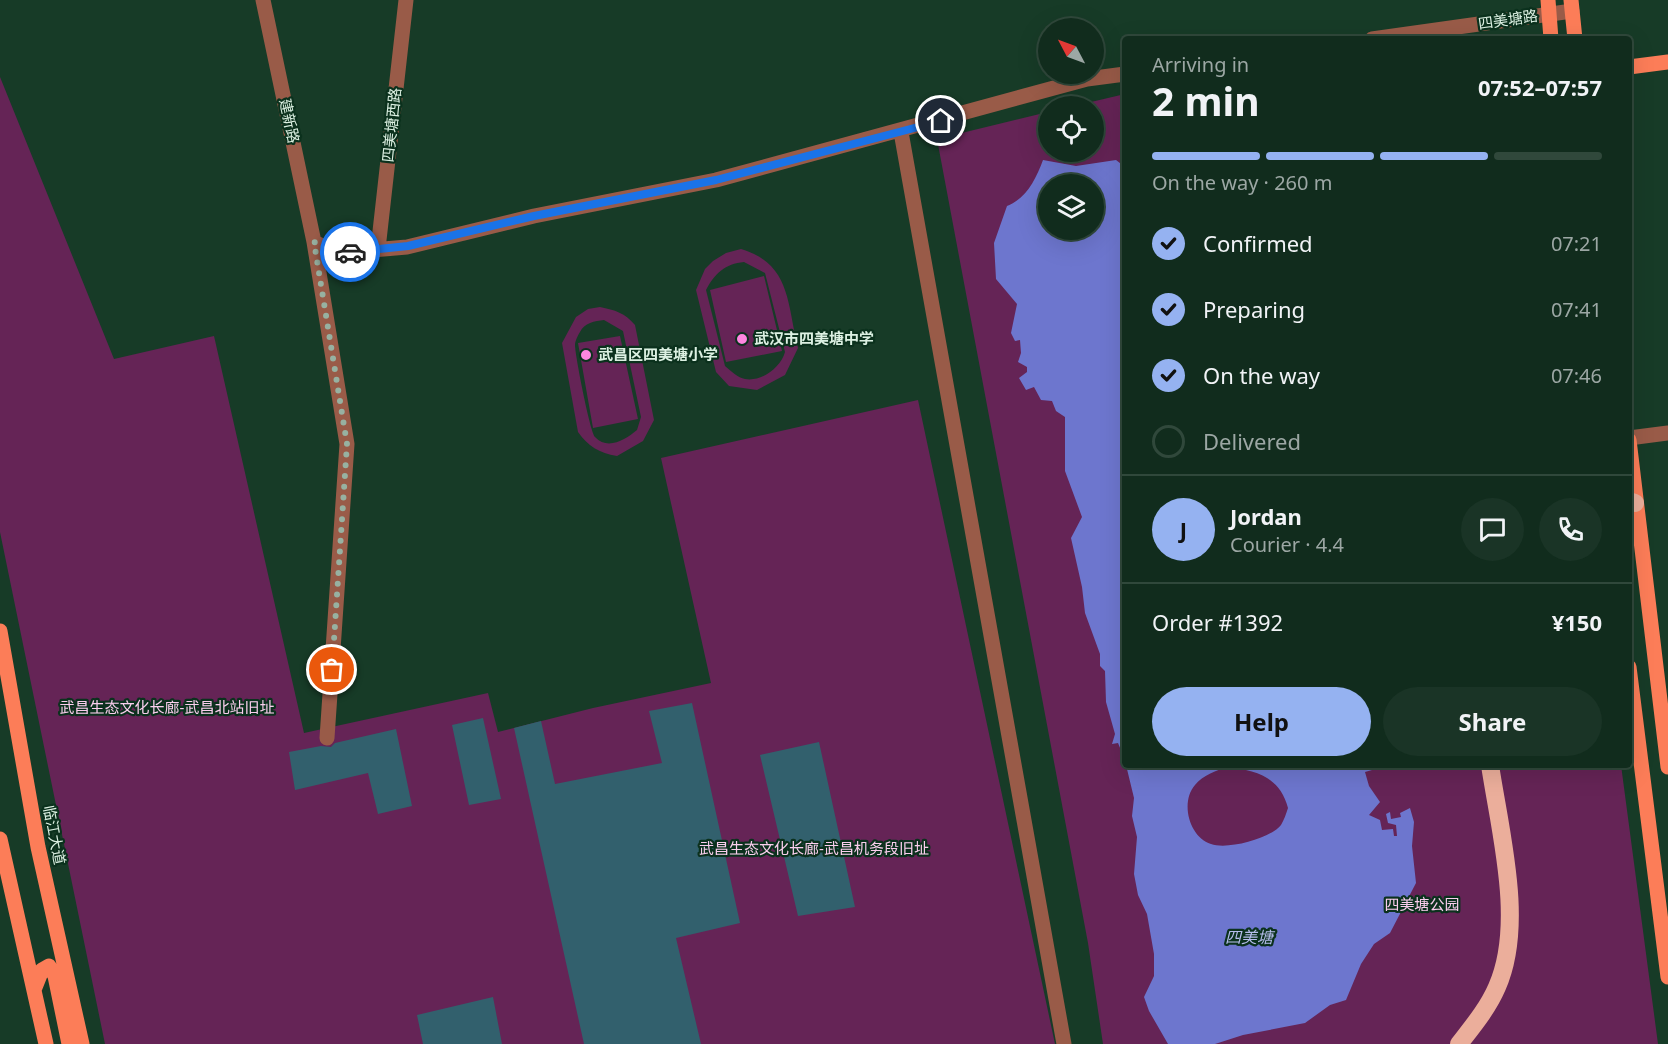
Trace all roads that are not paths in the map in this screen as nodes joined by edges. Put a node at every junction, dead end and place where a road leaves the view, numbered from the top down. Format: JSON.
{"nodes":[{"id":1,"x":263,"y":0,"type":"edge"},
{"id":2,"x":406,"y":0,"type":"edge"},
{"id":3,"x":1572,"y":5,"type":"edge"},
{"id":4,"x":1548,"y":7,"type":"edge"},
{"id":5,"x":1388,"y":36,"type":"edge"},
{"id":6,"x":1551,"y":36,"type":"edge"},
{"id":7,"x":1575,"y":36,"type":"edge"},
{"id":8,"x":1668,"y":62,"type":"edge"},
{"id":9,"x":1632,"y":67,"type":"edge"},
{"id":10,"x":1122,"y":74,"type":"edge"},
{"id":11,"x":901,"y":132,"type":"junction"},
{"id":12,"x":314,"y":242,"type":"junction"},
{"id":13,"x":378,"y":249,"type":"junction"},
{"id":14,"x":1668,"y":433,"type":"edge"},
{"id":15,"x":1632,"y":439,"type":"edge"},
{"id":16,"x":1632,"y":502,"type":"edge"},
{"id":17,"x":0,"y":632,"type":"edge"},
{"id":18,"x":1632,"y":691,"type":"edge"},
{"id":19,"x":327,"y":738,"type":"dead end"},
{"id":20,"x":1668,"y":767,"type":"edge"},
{"id":21,"x":1490,"y":768,"type":"edge"},
{"id":22,"x":0,"y":839,"type":"edge"},
{"id":23,"x":1668,"y":977,"type":"edge"},
{"id":24,"x":34,"y":990,"type":"junction"},
{"id":25,"x":46,"y":1044,"type":"edge"},
{"id":26,"x":69,"y":1044,"type":"edge"},
{"id":27,"x":82,"y":1044,"type":"edge"},
{"id":28,"x":1064,"y":1044,"type":"edge"},
{"id":29,"x":1459,"y":1044,"type":"edge"}],
"edges":[{"from":1,"to":12,"type":"street","name":"建新路"},
{"from":2,"to":13,"type":"street","name":"四美塘西路"},
{"from":3,"to":4,"type":"street","name":"四美塘路"},
{"from":3,"to":7,"type":"main road"},
{"from":4,"to":5,"type":"street","name":"四美塘路"},
{"from":4,"to":6,"type":"main road"},
{"from":8,"to":9,"type":"main road"},
{"from":10,"to":11,"type":"street"},
{"from":11,"to":13,"type":"street"},
{"from":11,"to":28,"type":"street"},
{"from":12,"to":13,"type":"street"},
{"from":12,"to":19,"type":"street"},
{"from":14,"to":15,"type":"street"},
{"from":16,"to":20,"type":"main road"},
{"from":17,"to":27,"type":"main road","name":"临江大道"},
{"from":18,"to":23,"type":"main road"},
{"from":21,"to":29,"type":"highway"},
{"from":22,"to":24,"type":"main road"},
{"from":24,"to":25,"type":"main road"},
{"from":24,"to":26,"type":"main road"}]}
